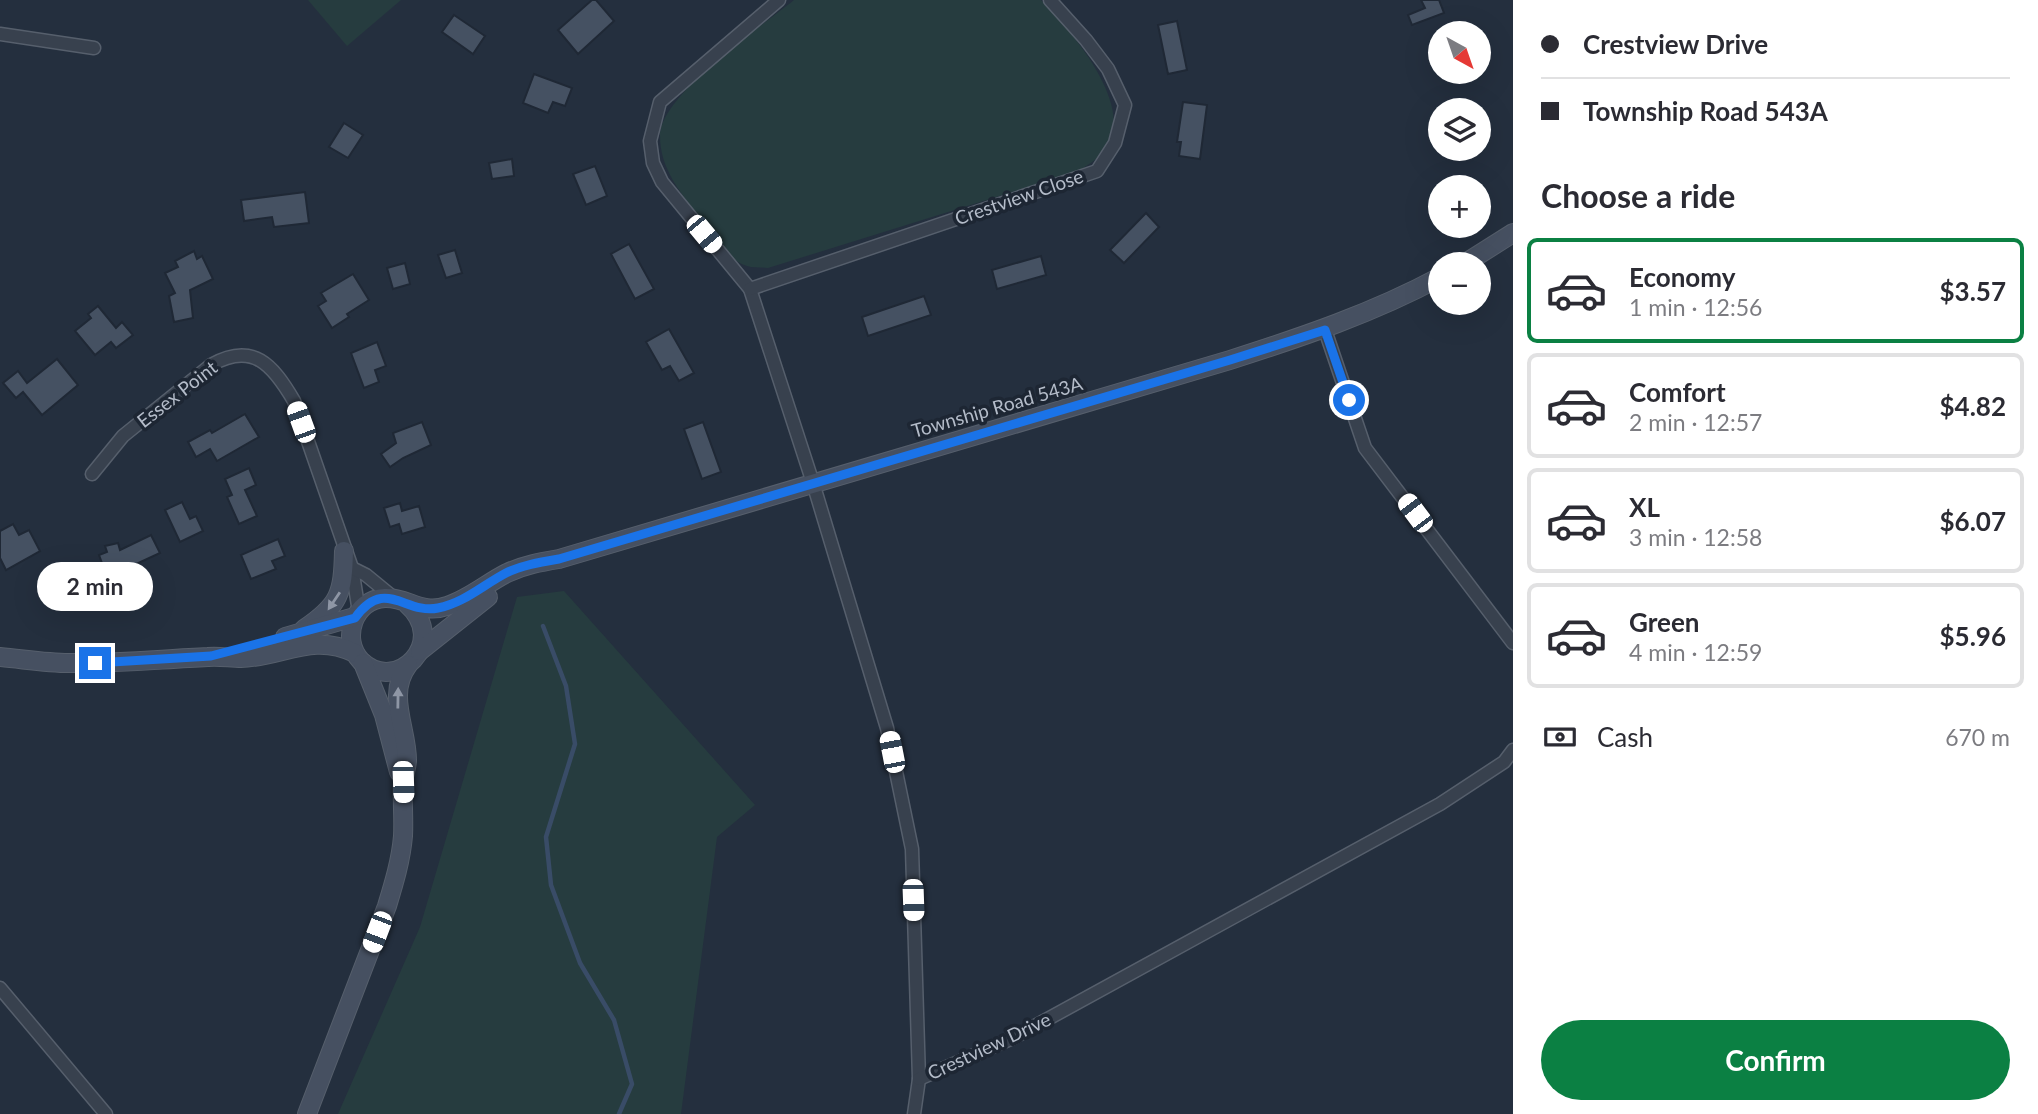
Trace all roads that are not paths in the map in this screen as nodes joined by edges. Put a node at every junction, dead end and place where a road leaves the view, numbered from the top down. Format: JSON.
{"nodes":[{"id":1,"x":779,"y":0,"type":"edge"},
{"id":2,"x":1050,"y":0,"type":"edge"},
{"id":3,"x":0,"y":34,"type":"edge"},
{"id":4,"x":94,"y":48,"type":"dead end"},
{"id":5,"x":1513,"y":233,"type":"edge"},
{"id":6,"x":1483,"y":252,"type":"edge"},
{"id":7,"x":1428,"y":283,"type":"edge"},
{"id":8,"x":750,"y":289,"type":"junction"},
{"id":9,"x":1325,"y":330,"type":"junction"},
{"id":10,"x":92,"y":474,"type":"dead end"},
{"id":11,"x":813,"y":483,"type":"junction"},
{"id":12,"x":348,"y":559,"type":"junction"},
{"id":13,"x":559,"y":559,"type":"junction"},
{"id":14,"x":402,"y":601,"type":"junction"},
{"id":15,"x":357,"y":615,"type":"junction"},
{"id":16,"x":295,"y":635,"type":"junction"},
{"id":17,"x":1513,"y":643,"type":"edge"},
{"id":18,"x":211,"y":656,"type":"junction"},
{"id":19,"x":0,"y":657,"type":"edge"},
{"id":20,"x":359,"y":658,"type":"junction"},
{"id":21,"x":414,"y":658,"type":"junction"},
{"id":22,"x":1513,"y":750,"type":"edge"},
{"id":23,"x":403,"y":782,"type":"junction"},
{"id":24,"x":0,"y":988,"type":"edge"},
{"id":25,"x":919,"y":1079,"type":"junction"},
{"id":26,"x":106,"y":1114,"type":"edge"},
{"id":27,"x":307,"y":1114,"type":"edge"},
{"id":28,"x":914,"y":1114,"type":"edge"}],
"edges":[{"from":1,"to":8,"type":"street"},
{"from":2,"to":8,"type":"street","name":"Crestview Close"},
{"from":3,"to":4,"type":"street"},
{"from":5,"to":6,"type":"main road"},
{"from":7,"to":9,"type":"main road","name":"Township Road 543A"},
{"from":8,"to":11,"type":"street"},
{"from":9,"to":11,"type":"main road","name":"Township Road 543A"},
{"from":9,"to":17,"type":"street"},
{"from":10,"to":12,"type":"street","name":"Essex Point"},
{"from":11,"to":13,"type":"main road","name":"Township Road 543A"},
{"from":11,"to":25,"type":"street","name":"Crestview Drive"},
{"from":12,"to":14,"type":"street"},
{"from":12,"to":15,"type":"street","name":"Essex Point"},
{"from":12,"to":16,"type":"main road","one_way":true},
{"from":13,"to":14,"type":"main road","name":"Township Road 543A"},
{"from":13,"to":21,"type":"main road","name":"Township Road 543A"},
{"from":14,"to":15,"type":"main road","name":"Township Road 543A"},
{"from":14,"to":21,"type":"main road"},
{"from":15,"to":16,"type":"main road","name":"Township Road 543A"},
{"from":15,"to":20,"type":"main road"},
{"from":16,"to":18,"type":"main road","name":"Township Road 543A"},
{"from":18,"to":19,"type":"main road","name":"Township Road 543A"},
{"from":18,"to":20,"type":"main road","name":"Township Road 543A"},
{"from":20,"to":21,"type":"main road","name":"Township Road 543A"},
{"from":20,"to":23,"type":"main road"},
{"from":23,"to":21,"type":"main road","one_way":true},
{"from":22,"to":25,"type":"street","name":"Crestview Drive"},
{"from":23,"to":27,"type":"main road"},
{"from":24,"to":26,"type":"street"},
{"from":25,"to":28,"type":"street"}]}
